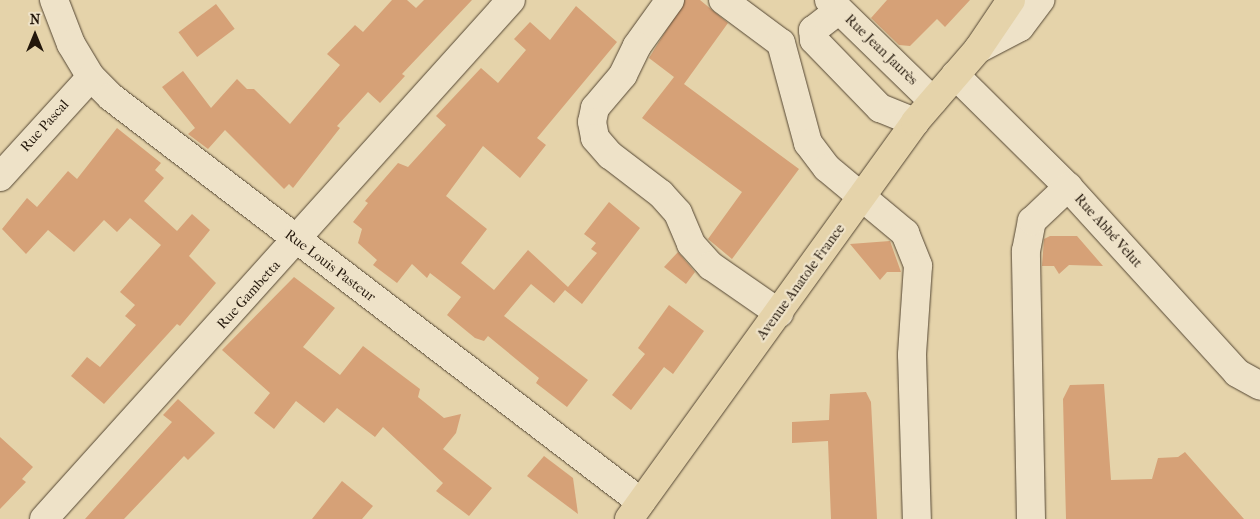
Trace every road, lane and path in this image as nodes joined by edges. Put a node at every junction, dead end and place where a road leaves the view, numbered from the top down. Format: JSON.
{"nodes":[{"id":1,"x":54,"y":0,"type":"edge"},
{"id":2,"x":511,"y":0,"type":"edge"},
{"id":3,"x":670,"y":0,"type":"edge"},
{"id":4,"x":723,"y":0,"type":"edge"},
{"id":5,"x":1011,"y":0,"type":"edge"},
{"id":6,"x":1040,"y":0,"type":"edge"},
{"id":7,"x":834,"y":5,"type":"edge"},
{"id":8,"x":978,"y":50,"type":"junction"},
{"id":9,"x":955,"y":75,"type":"junction"},
{"id":10,"x":91,"y":77,"type":"junction"},
{"id":11,"x":933,"y":101,"type":"junction"},
{"id":12,"x":915,"y":122,"type":"junction"},
{"id":13,"x":0,"y":177,"type":"edge"},
{"id":14,"x":1068,"y":187,"type":"junction"},
{"id":15,"x":860,"y":198,"type":"junction"},
{"id":16,"x":298,"y":240,"type":"junction"},
{"id":17,"x":779,"y":312,"type":"junction"},
{"id":18,"x":1260,"y":386,"type":"edge"},
{"id":19,"x":635,"y":511,"type":"edge"},
{"id":20,"x":44,"y":519,"type":"edge"},
{"id":21,"x":916,"y":519,"type":"edge"},
{"id":22,"x":1031,"y":519,"type":"edge"}],
"edges":[{"from":1,"to":10,"type":"street","name":"Rue Louis Pasteur"},
{"from":2,"to":16,"type":"street","name":"Rue Gambetta"},
{"from":3,"to":17,"type":"street"},
{"from":4,"to":15,"type":"street"},
{"from":5,"to":8,"type":"main road","name":"Avenue Anatole France"},
{"from":6,"to":8,"type":"street","name":"Avenue Anatole France"},
{"from":7,"to":11,"type":"street","name":"Rue Jean Jaurès"},
{"from":7,"to":12,"type":"street"},
{"from":8,"to":9,"type":"main road","name":"Avenue Anatole France"},
{"from":9,"to":11,"type":"main road","name":"Avenue Anatole France"},
{"from":9,"to":14,"type":"street","name":"Rue Abbé Velut"},
{"from":10,"to":13,"type":"street","name":"Rue Pascal"},
{"from":10,"to":16,"type":"street","name":"Rue Louis Pasteur"},
{"from":11,"to":12,"type":"main road","name":"Avenue Anatole France"},
{"from":12,"to":15,"type":"main road","name":"Avenue Anatole France"},
{"from":14,"to":18,"type":"street","name":"Rue Abbé Velut"},
{"from":14,"to":22,"type":"street"},
{"from":15,"to":17,"type":"main road","name":"Avenue Anatole France"},
{"from":15,"to":21,"type":"street"},
{"from":16,"to":19,"type":"street","name":"Rue Louis Pasteur"},
{"from":16,"to":20,"type":"street","name":"Rue Gambetta"},
{"from":17,"to":19,"type":"main road","name":"Avenue Anatole France"}]}
